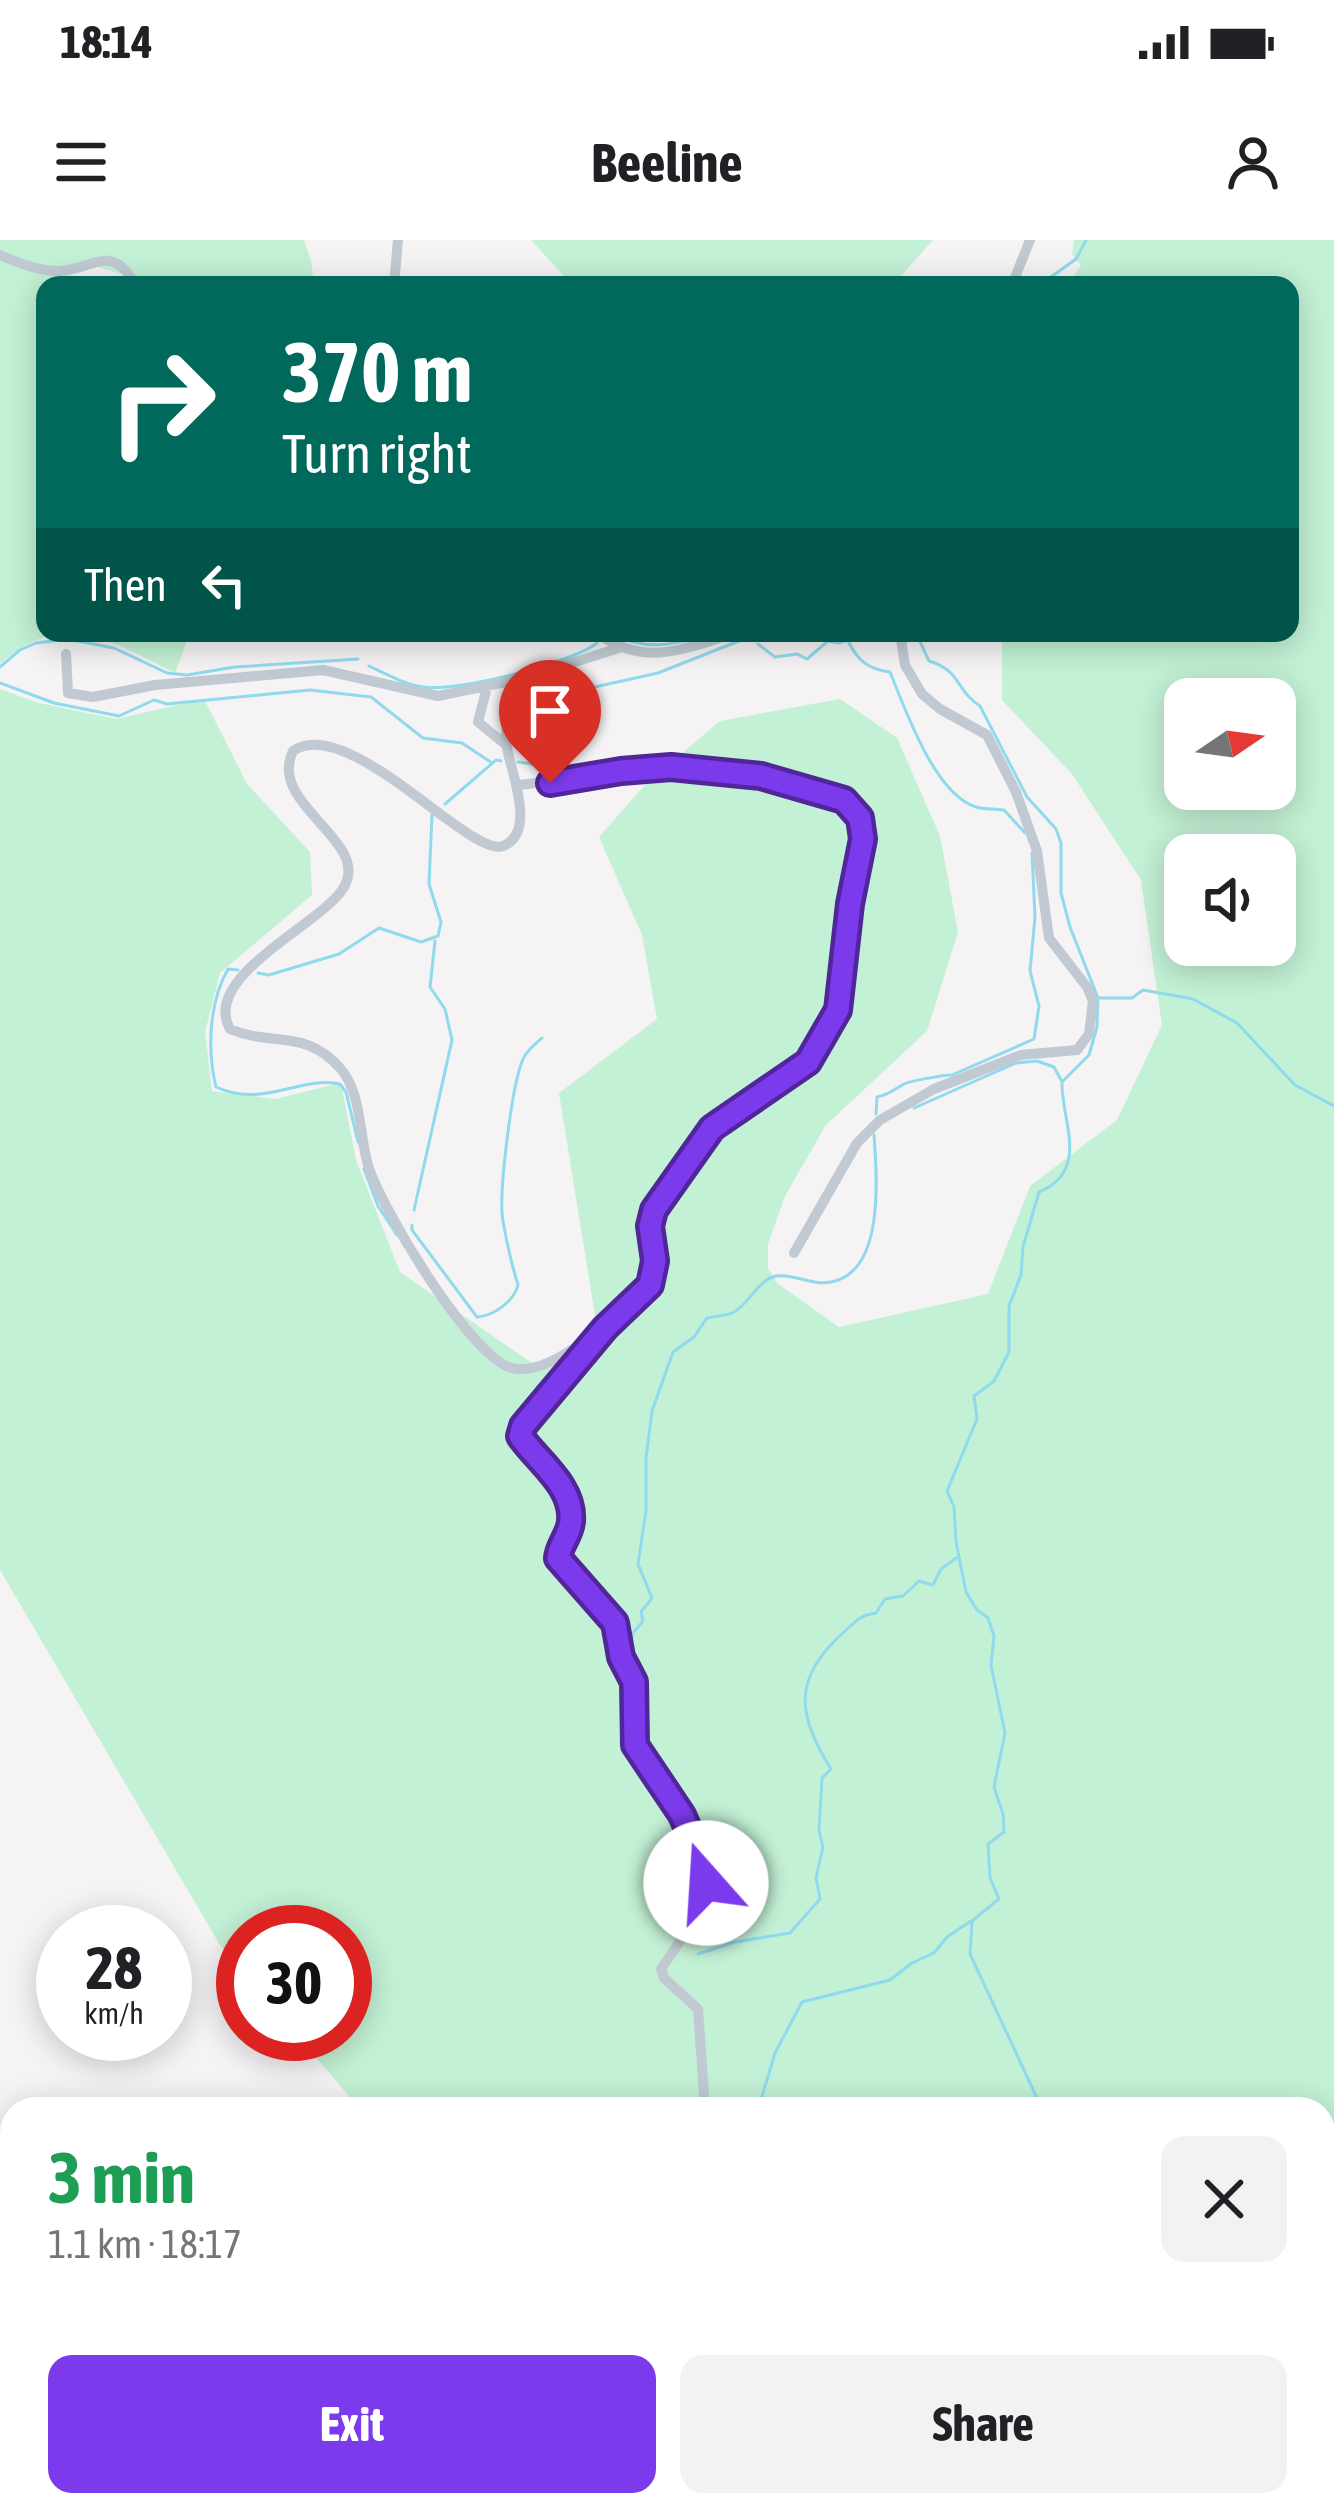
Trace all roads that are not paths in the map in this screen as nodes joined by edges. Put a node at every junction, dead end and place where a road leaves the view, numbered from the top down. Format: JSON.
{"nodes":[{"id":1,"x":398,"y":240,"type":"edge"},
{"id":2,"x":1030,"y":240,"type":"edge"},
{"id":3,"x":0,"y":255,"type":"edge"},
{"id":4,"x":129,"y":276,"type":"edge"},
{"id":5,"x":395,"y":276,"type":"edge"},
{"id":6,"x":1016,"y":276,"type":"edge"},
{"id":7,"x":610,"y":642,"type":"edge"},
{"id":8,"x":703,"y":642,"type":"edge"},
{"id":9,"x":901,"y":642,"type":"edge"},
{"id":10,"x":619,"y":648,"type":"junction"},
{"id":11,"x":66,"y":654,"type":"dead end"},
{"id":12,"x":521,"y":679,"type":"junction"},
{"id":13,"x":487,"y":687,"type":"junction"},
{"id":14,"x":506,"y":745,"type":"junction"},
{"id":15,"x":519,"y":785,"type":"junction"},
{"id":16,"x":794,"y":1253,"type":"dead end"},
{"id":17,"x":605,"y":1328,"type":"junction"},
{"id":18,"x":704,"y":2097,"type":"edge"}],
"edges":[{"from":1,"to":5,"type":"street"},
{"from":2,"to":6,"type":"street"},
{"from":3,"to":4,"type":"street"},
{"from":7,"to":10,"type":"street"},
{"from":8,"to":10,"type":"street"},
{"from":9,"to":16,"type":"street"},
{"from":10,"to":12,"type":"street"},
{"from":11,"to":13,"type":"street"},
{"from":12,"to":13,"type":"street"},
{"from":12,"to":14,"type":"street"},
{"from":13,"to":14,"type":"street"},
{"from":14,"to":15,"type":"street"},
{"from":15,"to":17,"type":"street"},
{"from":15,"to":17,"type":"street"},
{"from":17,"to":18,"type":"street"}]}
